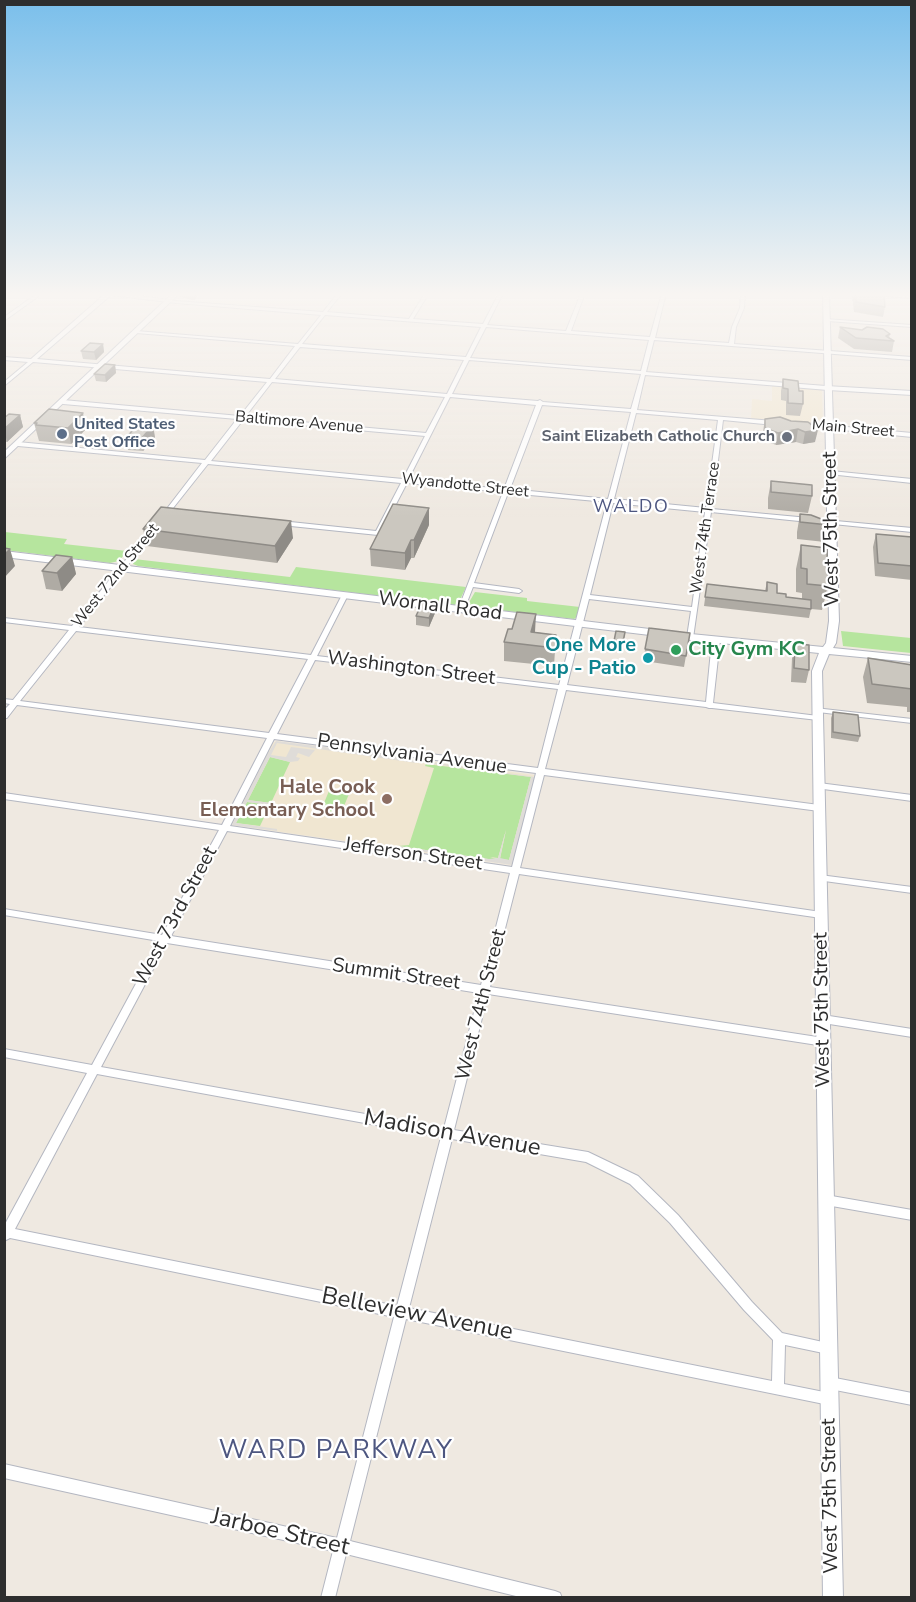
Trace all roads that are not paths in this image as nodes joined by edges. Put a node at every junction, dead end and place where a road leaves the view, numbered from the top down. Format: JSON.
{"nodes":[{"id":1,"x":24,"y":368,"type":"edge"},
{"id":2,"x":99,"y":368,"type":"edge"},
{"id":3,"x":133,"y":368,"type":"edge"},
{"id":4,"x":280,"y":368,"type":"edge"},
{"id":5,"x":463,"y":368,"type":"edge"},
{"id":6,"x":577,"y":368,"type":"edge"},
{"id":7,"x":644,"y":368,"type":"edge"},
{"id":8,"x":828,"y":368,"type":"edge"},
{"id":9,"x":643,"y":373,"type":"junction"},
{"id":10,"x":271,"y":380,"type":"junction"},
{"id":11,"x":4,"y":385,"type":"edge"},
{"id":12,"x":828,"y":387,"type":"junction"},
{"id":13,"x":912,"y":393,"type":"edge"},
{"id":14,"x":449,"y":394,"type":"junction"},
{"id":15,"x":63,"y":402,"type":"junction"},
{"id":16,"x":540,"y":402,"type":"junction"},
{"id":17,"x":634,"y":411,"type":"junction"},
{"id":18,"x":241,"y":418,"type":"junction"},
{"id":19,"x":721,"y":418,"type":"junction"},
{"id":20,"x":780,"y":423,"type":"edge"},
{"id":21,"x":801,"y":425,"type":"edge"},
{"id":22,"x":830,"y":428,"type":"junction"},
{"id":23,"x":429,"y":435,"type":"junction"},
{"id":24,"x":912,"y":435,"type":"edge"},
{"id":25,"x":18,"y":444,"type":"junction"},
{"id":26,"x":4,"y":457,"type":"edge"},
{"id":27,"x":206,"y":462,"type":"junction"},
{"id":28,"x":831,"y":473,"type":"junction"},
{"id":29,"x":405,"y":480,"type":"junction"},
{"id":30,"x":912,"y":481,"type":"edge"},
{"id":31,"x":507,"y":490,"type":"junction"},
{"id":32,"x":611,"y":501,"type":"junction"},
{"id":33,"x":707,"y":510,"type":"junction"},
{"id":34,"x":168,"y":511,"type":"junction"},
{"id":35,"x":178,"y":512,"type":"edge"},
{"id":36,"x":277,"y":522,"type":"edge"},
{"id":37,"x":832,"y":522,"type":"junction"},
{"id":38,"x":912,"y":530,"type":"edge"},
{"id":39,"x":4,"y":554,"type":"edge"},
{"id":40,"x":124,"y":568,"type":"junction"},
{"id":41,"x":471,"y":585,"type":"junction"},
{"id":42,"x":519,"y":591,"type":"dead end"},
{"id":43,"x":345,"y":595,"type":"junction"},
{"id":44,"x":588,"y":597,"type":"junction"},
{"id":45,"x":694,"y":609,"type":"junction"},
{"id":46,"x":461,"y":610,"type":"junction"},
{"id":47,"x":4,"y":620,"type":"edge"},
{"id":48,"x":580,"y":624,"type":"junction"},
{"id":49,"x":75,"y":628,"type":"junction"},
{"id":50,"x":691,"y":637,"type":"junction"},
{"id":51,"x":716,"y":640,"type":"junction"},
{"id":52,"x":825,"y":652,"type":"junction"},
{"id":53,"x":313,"y":657,"type":"junction"},
{"id":54,"x":912,"y":659,"type":"edge"},
{"id":55,"x":564,"y":688,"type":"junction"},
{"id":56,"x":4,"y":701,"type":"edge"},
{"id":57,"x":15,"y":702,"type":"junction"},
{"id":58,"x":710,"y":706,"type":"junction"},
{"id":59,"x":818,"y":714,"type":"junction"},
{"id":60,"x":4,"y":716,"type":"edge"},
{"id":61,"x":912,"y":722,"type":"edge"},
{"id":62,"x":270,"y":736,"type":"junction"},
{"id":63,"x":542,"y":772,"type":"junction"},
{"id":64,"x":819,"y":786,"type":"junction"},
{"id":65,"x":4,"y":796,"type":"edge"},
{"id":66,"x":912,"y":798,"type":"edge"},
{"id":67,"x":819,"y":808,"type":"junction"},
{"id":68,"x":224,"y":828,"type":"junction"},
{"id":69,"x":517,"y":870,"type":"junction"},
{"id":70,"x":820,"y":878,"type":"junction"},
{"id":71,"x":912,"y":890,"type":"edge"},
{"id":72,"x":4,"y":912,"type":"edge"},
{"id":73,"x":821,"y":915,"type":"junction"},
{"id":74,"x":165,"y":938,"type":"junction"},
{"id":75,"x":486,"y":988,"type":"junction"},
{"id":76,"x":823,"y":1019,"type":"junction"},
{"id":77,"x":912,"y":1033,"type":"edge"},
{"id":78,"x":824,"y":1042,"type":"junction"},
{"id":79,"x":4,"y":1053,"type":"edge"},
{"id":80,"x":95,"y":1069,"type":"junction"},
{"id":81,"x":449,"y":1133,"type":"junction"},
{"id":82,"x":826,"y":1200,"type":"junction"},
{"id":83,"x":912,"y":1215,"type":"edge"},
{"id":84,"x":5,"y":1234,"type":"edge"},
{"id":85,"x":402,"y":1312,"type":"junction"},
{"id":86,"x":779,"y":1338,"type":"junction"},
{"id":87,"x":828,"y":1348,"type":"junction"},
{"id":88,"x":778,"y":1389,"type":"junction"},
{"id":89,"x":829,"y":1391,"type":"junction"},
{"id":90,"x":912,"y":1399,"type":"edge"},
{"id":91,"x":4,"y":1471,"type":"edge"},
{"id":92,"x":342,"y":1546,"type":"junction"},
{"id":93,"x":328,"y":1598,"type":"edge"},
{"id":94,"x":555,"y":1598,"type":"edge"},
{"id":95,"x":833,"y":1598,"type":"edge"}],
"edges":[{"from":1,"to":11,"type":"street"},
{"from":2,"to":15,"type":"main road"},
{"from":3,"to":10,"type":"street"},
{"from":4,"to":10,"type":"street","name":"West 72nd Street"},
{"from":5,"to":14,"type":"street"},
{"from":6,"to":9,"type":"street"},
{"from":7,"to":9,"type":"street","name":"West 74th Street"},
{"from":8,"to":12,"type":"main road","name":"West 75th Street"},
{"from":9,"to":12,"type":"street"},
{"from":9,"to":17,"type":"street","name":"West 74th Street"},
{"from":10,"to":14,"type":"street"},
{"from":10,"to":18,"type":"street","name":"West 72nd Street"},
{"from":12,"to":13,"type":"street"},
{"from":12,"to":22,"type":"main road","name":"West 75th Street"},
{"from":14,"to":16,"type":"street"},
{"from":14,"to":23,"type":"street"},
{"from":15,"to":18,"type":"street","name":"Baltimore Avenue"},
{"from":15,"to":25,"type":"main road"},
{"from":16,"to":17,"type":"street"},
{"from":16,"to":31,"type":"street"},
{"from":17,"to":19,"type":"street"},
{"from":17,"to":32,"type":"street","name":"West 74th Street"},
{"from":18,"to":23,"type":"street","name":"Baltimore Avenue"},
{"from":18,"to":27,"type":"street","name":"West 72nd Street"},
{"from":19,"to":20,"type":"street"},
{"from":19,"to":33,"type":"street","name":"West 74th Terrace"},
{"from":21,"to":22,"type":"street","name":"Main Street"},
{"from":22,"to":24,"type":"street","name":"Main Street"},
{"from":22,"to":28,"type":"main road","name":"West 75th Street"},
{"from":23,"to":29,"type":"street"},
{"from":25,"to":26,"type":"main road"},
{"from":25,"to":27,"type":"street","name":"Wyandotte Street"},
{"from":27,"to":29,"type":"street","name":"Wyandotte Street"},
{"from":27,"to":34,"type":"street","name":"West 72nd Street"},
{"from":28,"to":30,"type":"street"},
{"from":28,"to":37,"type":"main road","name":"West 75th Street"},
{"from":29,"to":31,"type":"street","name":"Wyandotte Street"},
{"from":29,"to":36,"type":"street"},
{"from":31,"to":32,"type":"street","name":"Wyandotte Street"},
{"from":31,"to":41,"type":"street"},
{"from":32,"to":33,"type":"street","name":"Wyandotte Street"},
{"from":32,"to":44,"type":"street","name":"West 74th Street"},
{"from":33,"to":37,"type":"street","name":"Wyandotte Street"},
{"from":33,"to":45,"type":"street","name":"West 74th Terrace"},
{"from":34,"to":35,"type":"street"},
{"from":34,"to":40,"type":"street","name":"West 72nd Street"},
{"from":37,"to":38,"type":"street","name":"Wyandotte Street"},
{"from":37,"to":52,"type":"main road","name":"West 75th Street"},
{"from":39,"to":40,"type":"main road","name":"Wornall Road"},
{"from":40,"to":43,"type":"main road","name":"Wornall Road"},
{"from":40,"to":49,"type":"street","name":"West 72nd Street"},
{"from":41,"to":42,"type":"street"},
{"from":41,"to":46,"type":"street"},
{"from":43,"to":46,"type":"main road","name":"Wornall Road"},
{"from":43,"to":53,"type":"street","name":"West 73rd Street"},
{"from":44,"to":45,"type":"street"},
{"from":44,"to":48,"type":"street","name":"West 74th Street"},
{"from":45,"to":50,"type":"street","name":"West 74th Terrace"},
{"from":46,"to":48,"type":"main road","name":"Wornall Road"},
{"from":47,"to":49,"type":"street","name":"Washington Street"},
{"from":48,"to":50,"type":"main road","name":"Wornall Road"},
{"from":48,"to":55,"type":"street","name":"West 74th Street"},
{"from":49,"to":53,"type":"street","name":"Washington Street"},
{"from":49,"to":57,"type":"street","name":"West 72nd Street"},
{"from":50,"to":51,"type":"main road","name":"Wornall Road"},
{"from":51,"to":52,"type":"main road","name":"Wornall Road"},
{"from":51,"to":58,"type":"street"},
{"from":52,"to":54,"type":"main road","name":"Wornall Road"},
{"from":52,"to":59,"type":"main road","name":"West 75th Street"},
{"from":53,"to":55,"type":"street","name":"Washington Street"},
{"from":53,"to":62,"type":"street","name":"West 73rd Street"},
{"from":55,"to":58,"type":"street","name":"Washington Street"},
{"from":55,"to":63,"type":"street","name":"West 74th Street"},
{"from":56,"to":57,"type":"street","name":"Pennsylvania Avenue"},
{"from":57,"to":60,"type":"street","name":"West 72nd Street"},
{"from":57,"to":62,"type":"street","name":"Pennsylvania Avenue"},
{"from":58,"to":59,"type":"street","name":"Washington Street"},
{"from":59,"to":61,"type":"street","name":"Washington Street"},
{"from":59,"to":64,"type":"main road","name":"West 75th Street"},
{"from":62,"to":63,"type":"street","name":"Pennsylvania Avenue"},
{"from":62,"to":68,"type":"street","name":"West 73rd Street"},
{"from":63,"to":67,"type":"street","name":"Pennsylvania Avenue"},
{"from":63,"to":69,"type":"street","name":"West 74th Street"},
{"from":64,"to":66,"type":"street"},
{"from":64,"to":67,"type":"main road","name":"West 75th Street"},
{"from":65,"to":68,"type":"street","name":"Jefferson Street"},
{"from":67,"to":70,"type":"main road","name":"West 75th Street"},
{"from":68,"to":69,"type":"street","name":"Jefferson Street"},
{"from":68,"to":74,"type":"street","name":"West 73rd Street"},
{"from":69,"to":73,"type":"street","name":"Jefferson Street"},
{"from":69,"to":75,"type":"street","name":"West 74th Street"},
{"from":70,"to":71,"type":"street"},
{"from":70,"to":73,"type":"main road","name":"West 75th Street"},
{"from":72,"to":74,"type":"street","name":"Summit Street"},
{"from":73,"to":76,"type":"main road","name":"West 75th Street"},
{"from":74,"to":75,"type":"street","name":"Summit Street"},
{"from":74,"to":80,"type":"street","name":"West 73rd Street"},
{"from":75,"to":78,"type":"street","name":"Summit Street"},
{"from":75,"to":81,"type":"street","name":"West 74th Street"},
{"from":76,"to":77,"type":"street"},
{"from":76,"to":78,"type":"main road","name":"West 75th Street"},
{"from":78,"to":82,"type":"main road","name":"West 75th Street"},
{"from":79,"to":80,"type":"street","name":"Madison Avenue"},
{"from":80,"to":81,"type":"street","name":"Madison Avenue"},
{"from":80,"to":84,"type":"street","name":"West 73rd Street"},
{"from":81,"to":85,"type":"street","name":"West 74th Street"},
{"from":81,"to":86,"type":"street","name":"Madison Avenue"},
{"from":82,"to":83,"type":"street"},
{"from":82,"to":87,"type":"main road","name":"West 75th Street"},
{"from":84,"to":85,"type":"street","name":"Belleview Avenue"},
{"from":85,"to":88,"type":"street","name":"Belleview Avenue"},
{"from":85,"to":92,"type":"street","name":"West 74th Street"},
{"from":86,"to":87,"type":"street"},
{"from":86,"to":88,"type":"street"},
{"from":87,"to":89,"type":"main road","name":"West 75th Street"},
{"from":88,"to":89,"type":"street","name":"Belleview Avenue"},
{"from":89,"to":90,"type":"street","name":"Belleview Avenue"},
{"from":89,"to":95,"type":"main road","name":"West 75th Street"},
{"from":91,"to":92,"type":"street","name":"Jarboe Street"},
{"from":92,"to":93,"type":"street","name":"West 74th Street"},
{"from":92,"to":94,"type":"street","name":"Jarboe Street"}]}
